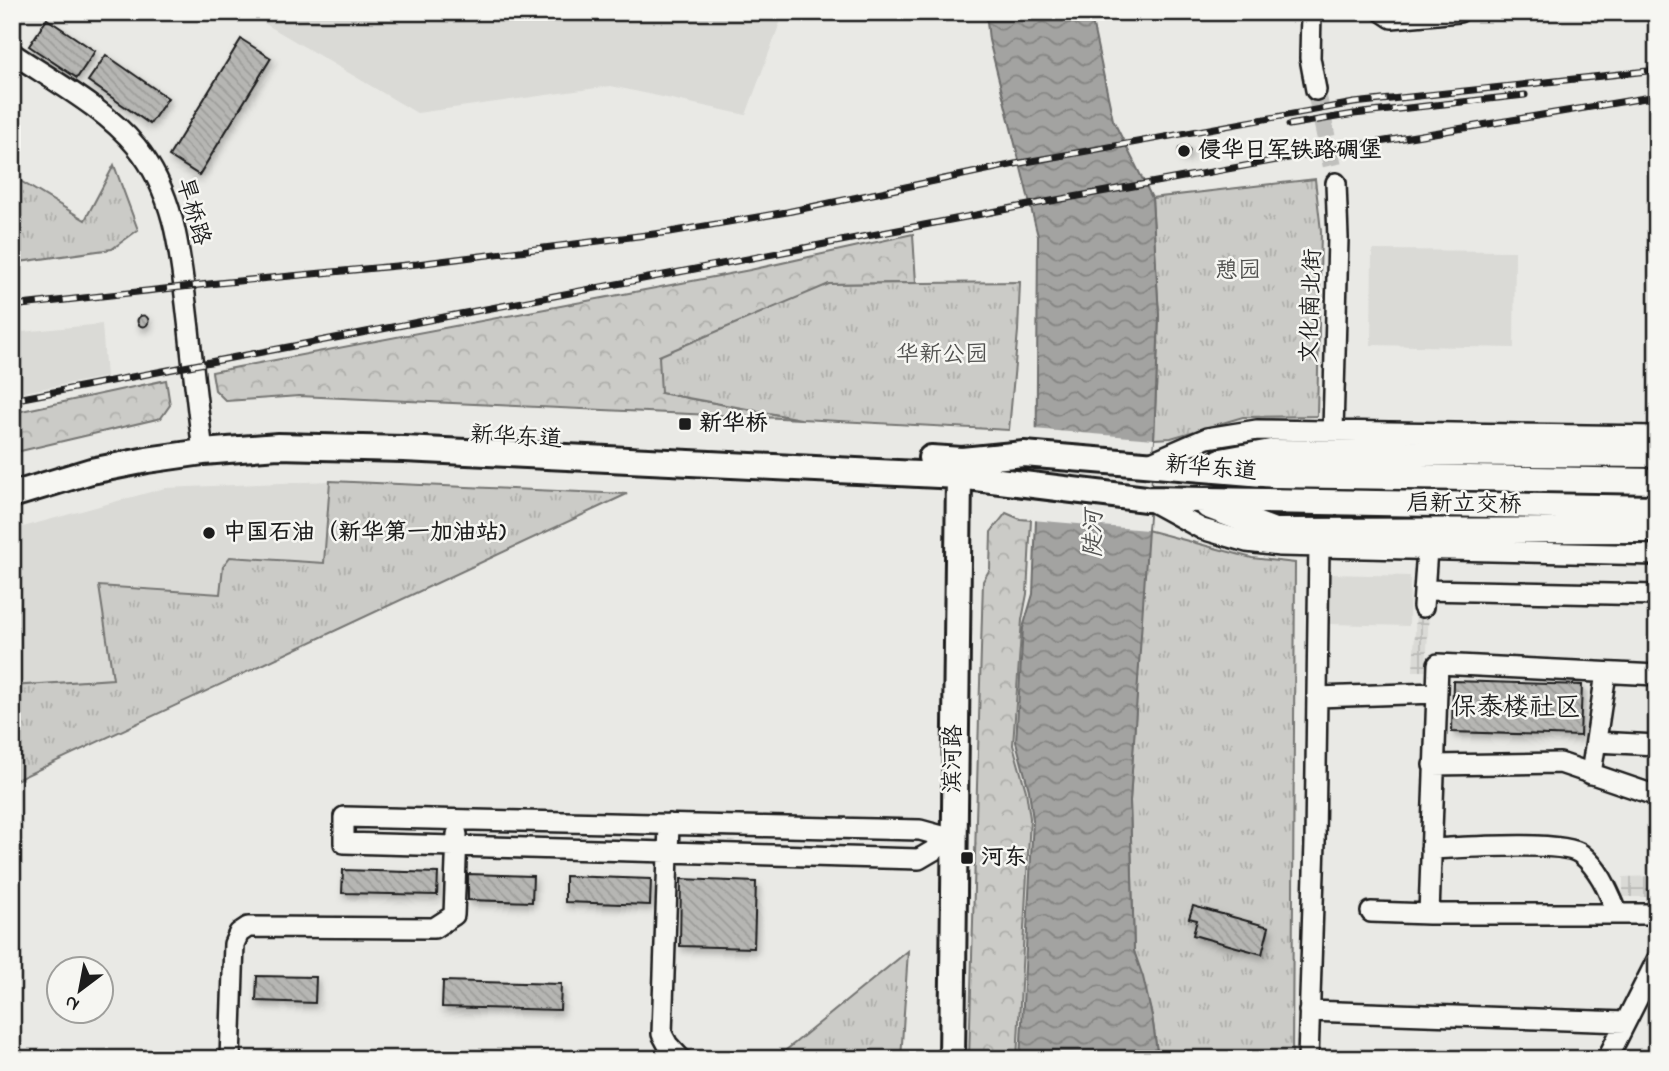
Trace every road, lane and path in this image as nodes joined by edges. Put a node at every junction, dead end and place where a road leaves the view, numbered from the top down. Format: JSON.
{"nodes":[{"id":1,"x":1311,"y":12,"type":"edge"},
{"id":2,"x":1383,"y":12,"type":"edge"},
{"id":3,"x":1459,"y":12,"type":"edge"},
{"id":4,"x":12,"y":52,"type":"edge"},
{"id":5,"x":1316,"y":90,"type":"tunnel mouth"},
{"id":6,"x":1336,"y":183,"type":"tunnel mouth"},
{"id":7,"x":1333,"y":430,"type":"junction"},
{"id":8,"x":1657,"y":436,"type":"edge"},
{"id":9,"x":202,"y":444,"type":"junction"},
{"id":10,"x":1657,"y":454,"type":"edge"},
{"id":11,"x":1148,"y":464,"type":"junction"},
{"id":12,"x":1189,"y":467,"type":"junction"},
{"id":13,"x":960,"y":468,"type":"junction"},
{"id":14,"x":1275,"y":475,"type":"joint"},
{"id":15,"x":12,"y":480,"type":"edge"},
{"id":16,"x":1657,"y":481,"type":"edge"},
{"id":17,"x":12,"y":495,"type":"edge"},
{"id":18,"x":1146,"y":499,"type":"junction"},
{"id":19,"x":1191,"y":500,"type":"junction"},
{"id":20,"x":1271,"y":502,"type":"joint"},
{"id":21,"x":1657,"y":508,"type":"edge"},
{"id":22,"x":1657,"y":530,"type":"edge"},
{"id":23,"x":1319,"y":546,"type":"junction"},
{"id":24,"x":1427,"y":549,"type":"junction"},
{"id":25,"x":1657,"y":555,"type":"edge"},
{"id":26,"x":1657,"y":595,"type":"edge"},
{"id":27,"x":1606,"y":673,"type":"junction"},
{"id":28,"x":1657,"y":676,"type":"edge"},
{"id":29,"x":1436,"y":693,"type":"junction"},
{"id":30,"x":1317,"y":697,"type":"junction"},
{"id":31,"x":1595,"y":742,"type":"junction"},
{"id":32,"x":1657,"y":745,"type":"edge"},
{"id":33,"x":1433,"y":765,"type":"junction"},
{"id":34,"x":1591,"y":774,"type":"junction"},
{"id":35,"x":1657,"y":796,"type":"edge"},
{"id":36,"x":457,"y":819,"type":"junction"},
{"id":37,"x":669,"y":824,"type":"junction"},
{"id":38,"x":953,"y":839,"type":"junction"},
{"id":39,"x":457,"y":846,"type":"junction"},
{"id":40,"x":1431,"y":849,"type":"junction"},
{"id":41,"x":668,"y":852,"type":"junction"},
{"id":42,"x":1371,"y":912,"type":"dead end"},
{"id":43,"x":1429,"y":914,"type":"junction"},
{"id":44,"x":1618,"y":914,"type":"junction"},
{"id":45,"x":1657,"y":914,"type":"edge"},
{"id":46,"x":1657,"y":960,"type":"edge"},
{"id":47,"x":1309,"y":1011,"type":"junction"},
{"id":48,"x":1625,"y":1021,"type":"junction"},
{"id":49,"x":230,"y":1059,"type":"edge"},
{"id":50,"x":681,"y":1059,"type":"edge"},
{"id":51,"x":952,"y":1059,"type":"edge"},
{"id":52,"x":1308,"y":1059,"type":"edge"},
{"id":53,"x":1607,"y":1059,"type":"edge"}],
"edges":[{"from":1,"to":5,"type":"street"},
{"from":2,"to":3,"type":"street"},
{"from":4,"to":9,"type":"street","name":"旱桥路"},
{"from":6,"to":7,"type":"street","name":"文化南北街"},
{"from":7,"to":8,"type":"street"},
{"from":7,"to":11,"type":"street"},
{"from":9,"to":13,"type":"main road","name":"新华东道"},
{"from":9,"to":15,"type":"main road","name":"新华东道"},
{"from":9,"to":17,"type":"main road","name":"新华东道"},
{"from":10,"to":12,"type":"main road"},
{"from":11,"to":12,"type":"main road","name":"新华东道"},
{"from":11,"to":13,"type":"main road","name":"新华东道"},
{"from":12,"to":14,"type":"main road","name":"新华东道"},
{"from":13,"to":18,"type":"main road","name":"新华东道"},
{"from":13,"to":38,"type":"main road","name":"滨河路"},
{"from":14,"to":16,"type":"main road","name":"启新立交桥"},
{"from":18,"to":19,"type":"main road","name":"新华东道"},
{"from":18,"to":23,"type":"street"},
{"from":19,"to":20,"type":"main road","name":"新华东道"},
{"from":19,"to":22,"type":"main road","name":"启新立交桥"},
{"from":20,"to":21,"type":"main road","name":"启新立交桥"},
{"from":23,"to":24,"type":"street"},
{"from":23,"to":30,"type":"street"},
{"from":24,"to":25,"type":"street"},
{"from":24,"to":26,"type":"street"},
{"from":27,"to":28,"type":"street"},
{"from":27,"to":29,"type":"street"},
{"from":27,"to":31,"type":"street"},
{"from":29,"to":30,"type":"street"},
{"from":29,"to":33,"type":"street"},
{"from":30,"to":47,"type":"street"},
{"from":31,"to":32,"type":"street"},
{"from":31,"to":34,"type":"street"},
{"from":33,"to":34,"type":"street"},
{"from":33,"to":40,"type":"street"},
{"from":34,"to":35,"type":"street"},
{"from":36,"to":37,"type":"street"},
{"from":36,"to":39,"type":"street"},
{"from":36,"to":39,"type":"street"},
{"from":37,"to":38,"type":"street"},
{"from":37,"to":41,"type":"street"},
{"from":38,"to":41,"type":"street"},
{"from":38,"to":51,"type":"main road","name":"滨河路"},
{"from":39,"to":41,"type":"street"},
{"from":39,"to":49,"type":"street"},
{"from":40,"to":43,"type":"street"},
{"from":40,"to":44,"type":"street"},
{"from":41,"to":50,"type":"street"},
{"from":42,"to":43,"type":"street"},
{"from":43,"to":44,"type":"street"},
{"from":44,"to":45,"type":"street"},
{"from":46,"to":48,"type":"street"},
{"from":47,"to":48,"type":"street"},
{"from":47,"to":52,"type":"street"},
{"from":48,"to":53,"type":"street"}]}
